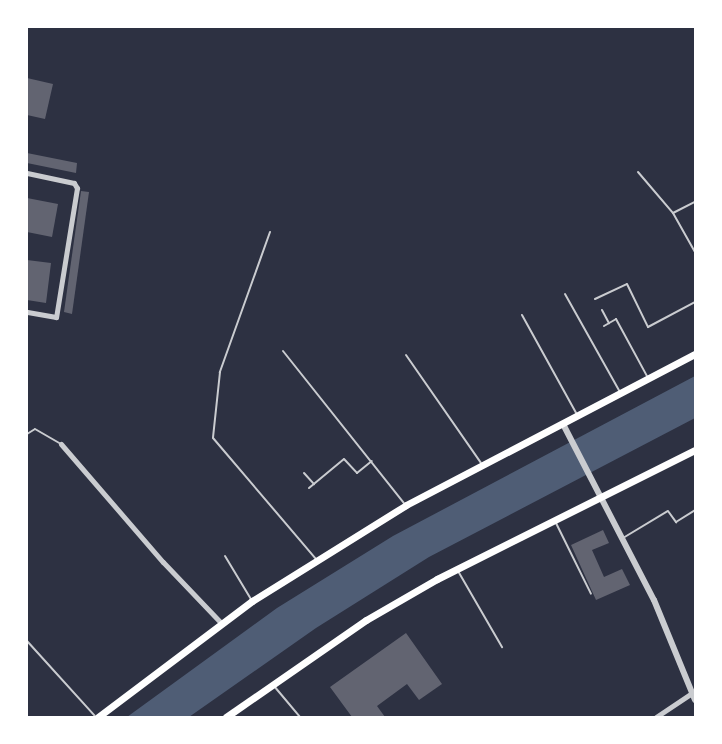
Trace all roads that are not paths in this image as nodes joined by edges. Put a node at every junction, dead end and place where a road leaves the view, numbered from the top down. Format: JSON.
{"nodes":[{"id":1,"x":638,"y":172,"type":"dead end"},
{"id":2,"x":27,"y":173,"type":"edge"},
{"id":3,"x":695,"y":202,"type":"edge"},
{"id":4,"x":673,"y":213,"type":"junction"},
{"id":5,"x":270,"y":232,"type":"dead end"},
{"id":6,"x":695,"y":252,"type":"edge"},
{"id":7,"x":565,"y":294,"type":"dead end"},
{"id":8,"x":595,"y":299,"type":"dead end"},
{"id":9,"x":695,"y":302,"type":"edge"},
{"id":10,"x":602,"y":310,"type":"dead end"},
{"id":11,"x":27,"y":312,"type":"edge"},
{"id":12,"x":522,"y":315,"type":"dead end"},
{"id":13,"x":609,"y":323,"type":"junction"},
{"id":14,"x":604,"y":326,"type":"dead end"},
{"id":15,"x":283,"y":351,"type":"dead end"},
{"id":16,"x":695,"y":354,"type":"edge"},
{"id":17,"x":406,"y":355,"type":"dead end"},
{"id":18,"x":648,"y":379,"type":"junction"},
{"id":19,"x":621,"y":394,"type":"junction"},
{"id":20,"x":577,"y":416,"type":"junction"},
{"id":21,"x":563,"y":424,"type":"junction"},
{"id":22,"x":27,"y":434,"type":"edge"},
{"id":23,"x":61,"y":444,"type":"joint"},
{"id":24,"x":695,"y":450,"type":"edge"},
{"id":25,"x":372,"y":461,"type":"junction"},
{"id":26,"x":482,"y":465,"type":"junction"},
{"id":27,"x":304,"y":473,"type":"dead end"},
{"id":28,"x":314,"y":484,"type":"junction"},
{"id":29,"x":309,"y":488,"type":"dead end"},
{"id":30,"x":600,"y":500,"type":"junction"},
{"id":31,"x":406,"y":505,"type":"junction"},
{"id":32,"x":695,"y":510,"type":"edge"},
{"id":33,"x":555,"y":521,"type":"junction"},
{"id":34,"x":621,"y":539,"type":"junction"},
{"id":35,"x":225,"y":556,"type":"dead end"},
{"id":36,"x":317,"y":560,"type":"junction"},
{"id":37,"x":457,"y":569,"type":"junction"},
{"id":38,"x":591,"y":594,"type":"dead end"},
{"id":39,"x":252,"y":601,"type":"junction"},
{"id":40,"x":221,"y":623,"type":"junction"},
{"id":41,"x":27,"y":641,"type":"edge"},
{"id":42,"x":502,"y":647,"type":"dead end"},
{"id":43,"x":272,"y":684,"type":"junction"},
{"id":44,"x":694,"y":695,"type":"edge"},
{"id":45,"x":230,"y":716,"type":"edge"},
{"id":46,"x":97,"y":717,"type":"edge"},
{"id":47,"x":300,"y":717,"type":"edge"},
{"id":48,"x":656,"y":717,"type":"edge"}],
"edges":[{"from":1,"to":4,"type":"lane"},
{"from":2,"to":11,"type":"street"},
{"from":3,"to":4,"type":"lane"},
{"from":4,"to":6,"type":"lane"},
{"from":5,"to":36,"type":"lane"},
{"from":7,"to":19,"type":"lane"},
{"from":8,"to":9,"type":"lane"},
{"from":10,"to":13,"type":"lane"},
{"from":12,"to":20,"type":"lane"},
{"from":13,"to":14,"type":"lane"},
{"from":13,"to":18,"type":"lane"},
{"from":15,"to":25,"type":"lane"},
{"from":16,"to":18,"type":"main road"},
{"from":17,"to":26,"type":"lane"},
{"from":18,"to":19,"type":"main road"},
{"from":19,"to":20,"type":"main road"},
{"from":20,"to":21,"type":"main road"},
{"from":21,"to":26,"type":"main road"},
{"from":21,"to":30,"type":"street"},
{"from":22,"to":23,"type":"lane"},
{"from":23,"to":40,"type":"street"},
{"from":24,"to":30,"type":"main road"},
{"from":25,"to":28,"type":"lane"},
{"from":25,"to":31,"type":"lane"},
{"from":26,"to":31,"type":"main road"},
{"from":27,"to":28,"type":"lane"},
{"from":28,"to":29,"type":"lane"},
{"from":30,"to":33,"type":"main road"},
{"from":30,"to":34,"type":"street"},
{"from":31,"to":36,"type":"main road"},
{"from":32,"to":34,"type":"lane"},
{"from":33,"to":37,"type":"main road"},
{"from":33,"to":38,"type":"lane"},
{"from":34,"to":44,"type":"street"},
{"from":35,"to":39,"type":"lane"},
{"from":36,"to":39,"type":"main road"},
{"from":37,"to":42,"type":"lane"},
{"from":37,"to":43,"type":"main road"},
{"from":39,"to":40,"type":"main road"},
{"from":40,"to":46,"type":"main road"},
{"from":41,"to":46,"type":"lane"},
{"from":43,"to":45,"type":"main road"},
{"from":43,"to":47,"type":"lane"},
{"from":44,"to":48,"type":"street"}]}
